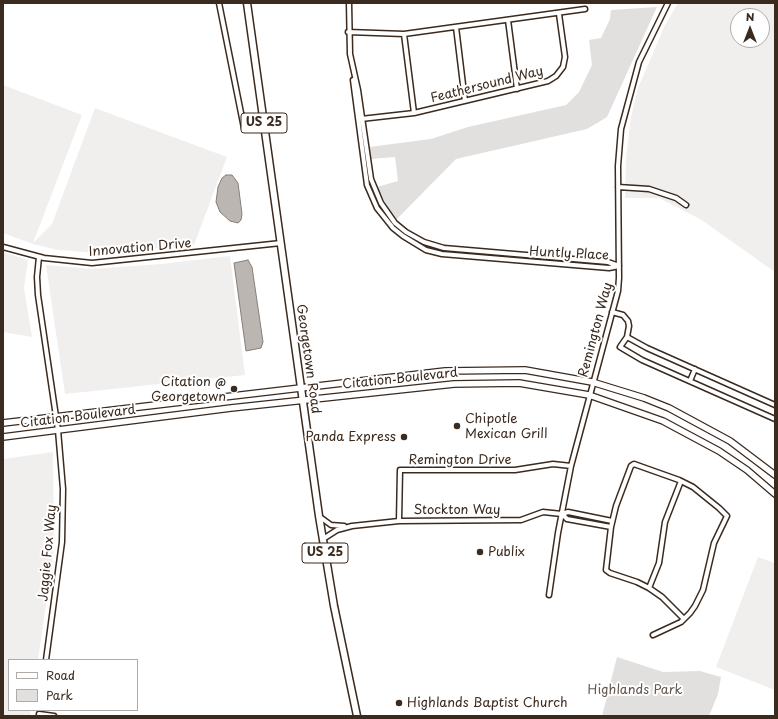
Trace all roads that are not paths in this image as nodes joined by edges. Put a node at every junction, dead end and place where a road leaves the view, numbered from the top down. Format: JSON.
{"nodes":[{"id":1,"x":219,"y":3,"type":"edge"},
{"id":2,"x":247,"y":3,"type":"edge"},
{"id":3,"x":349,"y":3,"type":"edge"},
{"id":4,"x":668,"y":3,"type":"edge"},
{"id":5,"x":585,"y":9,"type":"dead end"},
{"id":6,"x":559,"y":14,"type":"junction"},
{"id":7,"x":508,"y":20,"type":"junction"},
{"id":8,"x":456,"y":28,"type":"junction"},
{"id":9,"x":348,"y":32,"type":"junction"},
{"id":10,"x":404,"y":34,"type":"junction"},
{"id":11,"x":517,"y":89,"type":"junction"},
{"id":12,"x":465,"y":101,"type":"junction"},
{"id":13,"x":414,"y":113,"type":"junction"},
{"id":14,"x":360,"y":120,"type":"junction"},
{"id":15,"x":244,"y":128,"type":"dead end"},
{"id":16,"x":618,"y":186,"type":"junction"},
{"id":17,"x":686,"y":205,"type":"dead end"},
{"id":18,"x":281,"y":243,"type":"junction"},
{"id":19,"x":3,"y":247,"type":"edge"},
{"id":20,"x":39,"y":257,"type":"junction"},
{"id":21,"x":619,"y":266,"type":"junction"},
{"id":22,"x":612,"y":312,"type":"junction"},
{"id":23,"x":627,"y":337,"type":"junction"},
{"id":24,"x":695,"y":369,"type":"junction"},
{"id":25,"x":690,"y":381,"type":"junction"},
{"id":26,"x":592,"y":382,"type":"junction"},
{"id":27,"x":301,"y":388,"type":"junction"},
{"id":28,"x":590,"y":395,"type":"junction"},
{"id":29,"x":302,"y":400,"type":"junction"},
{"id":30,"x":775,"y":405,"type":"edge"},
{"id":31,"x":56,"y":416,"type":"junction"},
{"id":32,"x":775,"y":418,"type":"edge"},
{"id":33,"x":3,"y":423,"type":"edge"},
{"id":34,"x":58,"y":430,"type":"junction"},
{"id":35,"x":3,"y":437,"type":"edge"},
{"id":36,"x":571,"y":466,"type":"junction"},
{"id":37,"x":775,"y":475,"type":"edge"},
{"id":38,"x":681,"y":481,"type":"junction"},
{"id":39,"x":775,"y":494,"type":"edge"},
{"id":40,"x":562,"y":514,"type":"junction"},
{"id":41,"x":319,"y":516,"type":"junction"},
{"id":42,"x":399,"y":521,"type":"junction"},
{"id":43,"x":612,"y":521,"type":"junction"},
{"id":44,"x":352,"y":526,"type":"junction"},
{"id":45,"x":611,"y":527,"type":"junction"},
{"id":46,"x":323,"y":539,"type":"junction"},
{"id":47,"x":649,"y":588,"type":"junction"},
{"id":48,"x":549,"y":595,"type":"dead end"},
{"id":49,"x":684,"y":619,"type":"junction"},
{"id":50,"x":653,"y":636,"type":"dead end"},
{"id":51,"x":46,"y":659,"type":"edge"},
{"id":52,"x":39,"y":713,"type":"edge"},
{"id":53,"x":54,"y":716,"type":"edge"},
{"id":54,"x":357,"y":716,"type":"edge"}],
"edges":[{"from":1,"to":15,"type":"street"},
{"from":2,"to":18,"type":"main road","name":"Georgetown Road","number":"US 25"},
{"from":3,"to":9,"type":"street","name":"Huntly Place"},
{"from":4,"to":16,"type":"street","name":"Remington Way"},
{"from":5,"to":6,"type":"street"},
{"from":6,"to":7,"type":"street"},
{"from":6,"to":11,"type":"street","name":"Feathersound Way"},
{"from":7,"to":8,"type":"street"},
{"from":7,"to":11,"type":"street"},
{"from":8,"to":10,"type":"street"},
{"from":8,"to":12,"type":"street"},
{"from":9,"to":10,"type":"street"},
{"from":9,"to":14,"type":"street","name":"Huntly Place"},
{"from":10,"to":13,"type":"street"},
{"from":11,"to":12,"type":"street","name":"Feathersound Way"},
{"from":12,"to":13,"type":"street","name":"Feathersound Way"},
{"from":13,"to":14,"type":"street","name":"Feathersound Way"},
{"from":14,"to":21,"type":"street","name":"Huntly Place"},
{"from":16,"to":17,"type":"street"},
{"from":16,"to":21,"type":"street","name":"Remington Way"},
{"from":18,"to":20,"type":"street","name":"Innovation Drive"},
{"from":18,"to":27,"type":"main road","name":"Georgetown Road","number":"US 25"},
{"from":19,"to":20,"type":"street","name":"Innovation Drive"},
{"from":20,"to":31,"type":"street","name":"Jaggie Fox Way"},
{"from":21,"to":22,"type":"street","name":"Remington Way"},
{"from":22,"to":23,"type":"street"},
{"from":22,"to":26,"type":"street","name":"Remington Way"},
{"from":23,"to":24,"type":"street"},
{"from":23,"to":25,"type":"street"},
{"from":24,"to":25,"type":"street"},
{"from":24,"to":30,"type":"street"},
{"from":25,"to":32,"type":"street"},
{"from":26,"to":27,"type":"main road","name":"Citation Boulevard"},
{"from":26,"to":28,"type":"street","name":"Remington Way"},
{"from":26,"to":37,"type":"main road","name":"Citation Boulevard"},
{"from":27,"to":29,"type":"main road","name":"Georgetown Road","number":"US 25"},
{"from":27,"to":31,"type":"main road","name":"Citation Boulevard"},
{"from":28,"to":29,"type":"main road","name":"Citation Boulevard"},
{"from":28,"to":36,"type":"street","name":"Remington Way"},
{"from":28,"to":39,"type":"main road","name":"Citation Boulevard"},
{"from":29,"to":34,"type":"main road","name":"Citation Boulevard"},
{"from":29,"to":41,"type":"main road","name":"Georgetown Road","number":"US 25"},
{"from":31,"to":33,"type":"main road","name":"Citation Boulevard"},
{"from":31,"to":34,"type":"street","name":"Jaggie Fox Way"},
{"from":34,"to":35,"type":"main road","name":"Citation Boulevard"},
{"from":34,"to":51,"type":"street","name":"Jaggie Fox Way"},
{"from":36,"to":40,"type":"street","name":"Remington Way"},
{"from":36,"to":42,"type":"street","name":"Remington Drive"},
{"from":38,"to":43,"type":"street"},
{"from":38,"to":47,"type":"street"},
{"from":38,"to":49,"type":"street"},
{"from":40,"to":42,"type":"street","name":"Stockton Way"},
{"from":40,"to":43,"type":"street","name":"Stockton Way"},
{"from":40,"to":45,"type":"street","name":"Stockton Way"},
{"from":40,"to":48,"type":"street","name":"Remington Way"},
{"from":41,"to":44,"type":"street","name":"Stockton Way"},
{"from":41,"to":46,"type":"main road","name":"Georgetown Road","number":"US 25"},
{"from":42,"to":44,"type":"street","name":"Stockton Way"},
{"from":43,"to":45,"type":"street"},
{"from":44,"to":46,"type":"street","name":"Stockton Way"},
{"from":45,"to":47,"type":"street"},
{"from":46,"to":54,"type":"main road","name":"Georgetown Road","number":"US 25"},
{"from":47,"to":49,"type":"street"},
{"from":49,"to":50,"type":"street"},
{"from":52,"to":53,"type":"street"}]}
